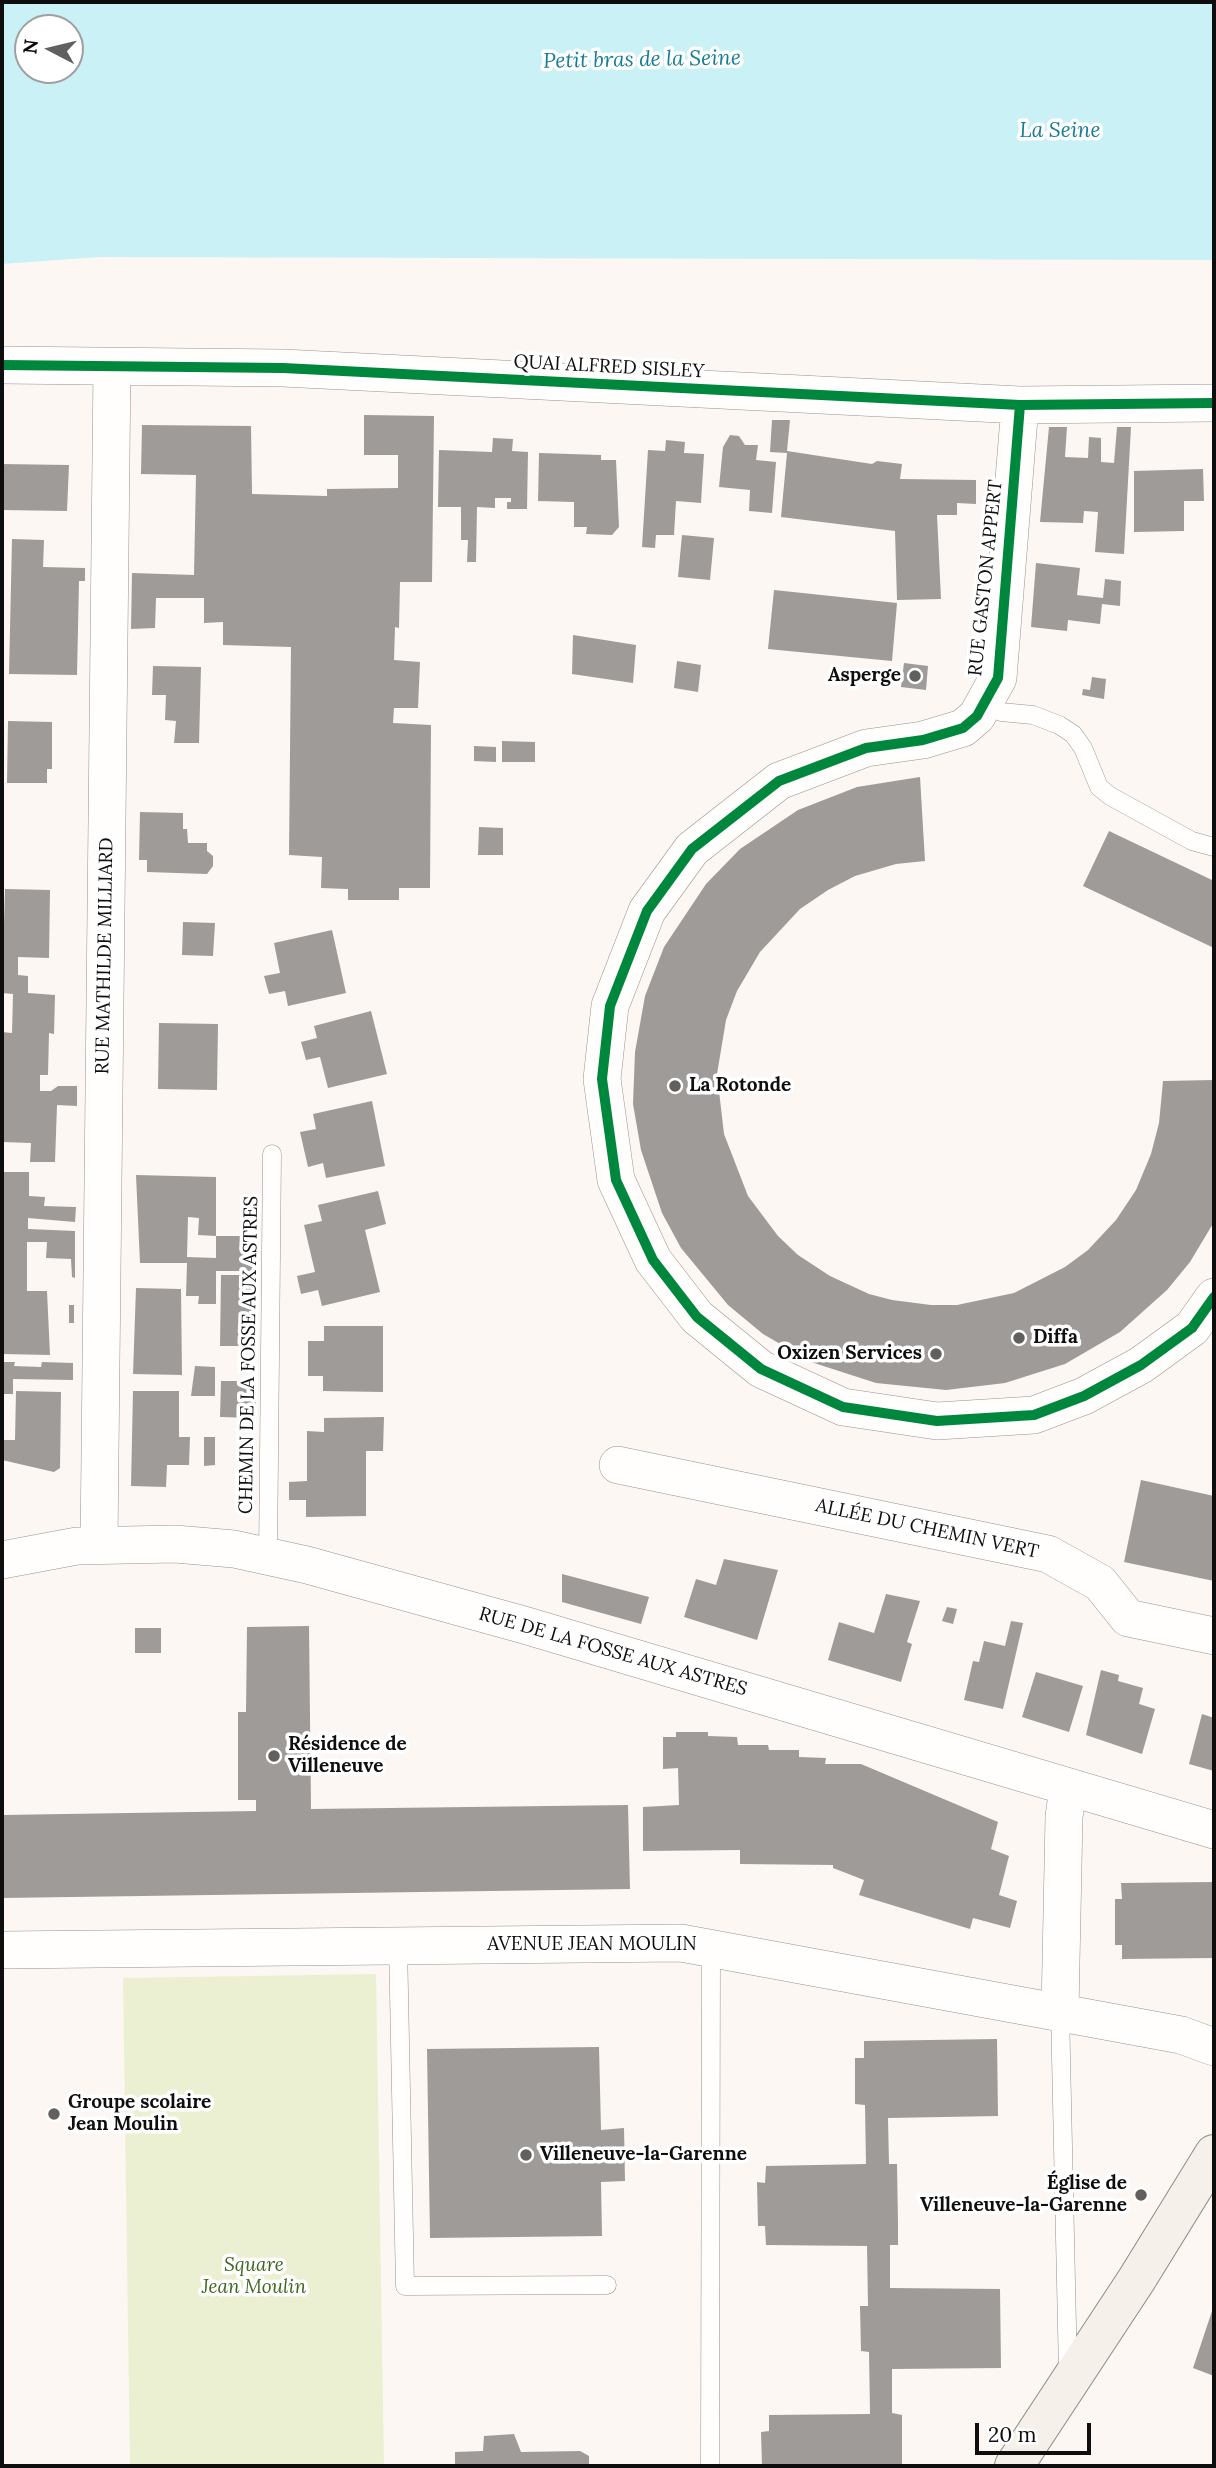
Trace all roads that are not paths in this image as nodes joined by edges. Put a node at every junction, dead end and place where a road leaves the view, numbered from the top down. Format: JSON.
{"nodes":[{"id":1,"x":2,"y":365,"type":"edge"},
{"id":2,"x":111,"y":367,"type":"junction"},
{"id":3,"x":1214,"y":403,"type":"edge"},
{"id":4,"x":1020,"y":405,"type":"junction"},
{"id":5,"x":986,"y":699,"type":"junction"},
{"id":6,"x":1214,"y":847,"type":"edge"},
{"id":7,"x":272,"y":1154,"type":"dead end"},
{"id":8,"x":1214,"y":1297,"type":"edge"},
{"id":9,"x":618,"y":1465,"type":"dead end"},
{"id":10,"x":99,"y":1545,"type":"junction"},
{"id":11,"x":268,"y":1557,"type":"junction"},
{"id":12,"x":2,"y":1560,"type":"edge"},
{"id":13,"x":1214,"y":1636,"type":"edge"},
{"id":14,"x":1068,"y":1787,"type":"junction"},
{"id":15,"x":1214,"y":1830,"type":"edge"},
{"id":16,"x":398,"y":1944,"type":"junction"},
{"id":17,"x":710,"y":1946,"type":"junction"},
{"id":18,"x":2,"y":1950,"type":"edge"},
{"id":19,"x":1060,"y":2011,"type":"junction"},
{"id":20,"x":1214,"y":2047,"type":"edge"},
{"id":21,"x":1214,"y":2154,"type":"edge"},
{"id":22,"x":607,"y":2285,"type":"dead end"},
{"id":23,"x":1068,"y":2385,"type":"junction"},
{"id":24,"x":710,"y":2466,"type":"edge"},
{"id":25,"x":1014,"y":2466,"type":"edge"}],
"edges":[{"from":1,"to":2,"type":"street","name":"QUAI ALFRED SISLEY"},
{"from":2,"to":4,"type":"street","name":"QUAI ALFRED SISLEY"},
{"from":2,"to":10,"type":"street","name":"RUE MATHILDE MILLIARD"},
{"from":3,"to":4,"type":"street","name":"QUAI ALFRED SISLEY"},
{"from":4,"to":5,"type":"street","name":"RUE GASTON APPERT"},
{"from":5,"to":6,"type":"lane"},
{"from":5,"to":8,"type":"street","name":"RUE GASTON APPERT"},
{"from":7,"to":11,"type":"lane","name":"CHEMIN DE LA FOSSE AUX ASTRES"},
{"from":9,"to":13,"type":"street","name":"ALLÉE DU CHEMIN VERT"},
{"from":10,"to":11,"type":"street","name":"RUE DE LA FOSSE AUX ASTRES"},
{"from":10,"to":12,"type":"street","name":"RUE DE LA FOSSE AUX ASTRES"},
{"from":11,"to":14,"type":"street","name":"RUE DE LA FOSSE AUX ASTRES"},
{"from":14,"to":15,"type":"street","name":"RUE DE LA FOSSE AUX ASTRES"},
{"from":14,"to":19,"type":"street"},
{"from":16,"to":17,"type":"street","name":"AVENUE JEAN MOULIN"},
{"from":16,"to":18,"type":"street","name":"AVENUE JEAN MOULIN"},
{"from":16,"to":22,"type":"lane"},
{"from":17,"to":19,"type":"street","name":"AVENUE JEAN MOULIN"},
{"from":17,"to":24,"type":"lane"},
{"from":19,"to":20,"type":"street","name":"AVENUE JEAN MOULIN"},
{"from":19,"to":23,"type":"lane"},
{"from":21,"to":23,"type":"main road"},
{"from":23,"to":25,"type":"main road"}]}
